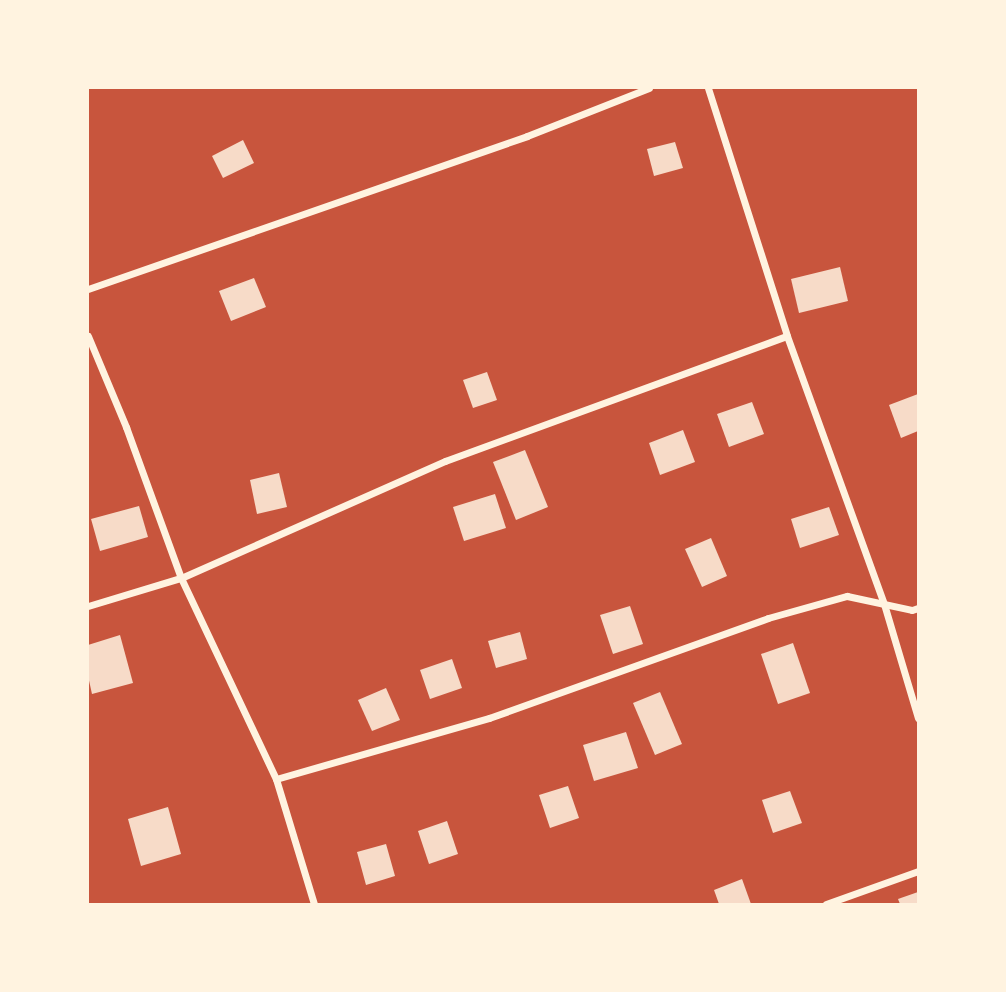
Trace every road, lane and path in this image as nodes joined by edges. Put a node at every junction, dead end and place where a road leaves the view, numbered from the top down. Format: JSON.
{"nodes":[{"id":1,"x":649,"y":88,"type":"edge"},
{"id":2,"x":708,"y":88,"type":"edge"},
{"id":3,"x":88,"y":289,"type":"edge"},
{"id":4,"x":88,"y":336,"type":"edge"},
{"id":5,"x":787,"y":336,"type":"junction"},
{"id":6,"x":181,"y":578,"type":"junction"},
{"id":7,"x":884,"y":604,"type":"junction"},
{"id":8,"x":88,"y":606,"type":"edge"},
{"id":9,"x":919,"y":608,"type":"edge"},
{"id":10,"x":919,"y":719,"type":"edge"},
{"id":11,"x":276,"y":779,"type":"junction"},
{"id":12,"x":919,"y":871,"type":"edge"},
{"id":13,"x":314,"y":905,"type":"edge"},
{"id":14,"x":825,"y":905,"type":"edge"}],
"edges":[{"from":1,"to":3,"type":"street"},
{"from":2,"to":5,"type":"street"},
{"from":4,"to":6,"type":"street"},
{"from":5,"to":6,"type":"street"},
{"from":5,"to":7,"type":"street"},
{"from":6,"to":8,"type":"street"},
{"from":6,"to":11,"type":"street"},
{"from":7,"to":9,"type":"street"},
{"from":7,"to":10,"type":"street"},
{"from":7,"to":11,"type":"street"},
{"from":11,"to":13,"type":"street"},
{"from":12,"to":14,"type":"street"}]}
